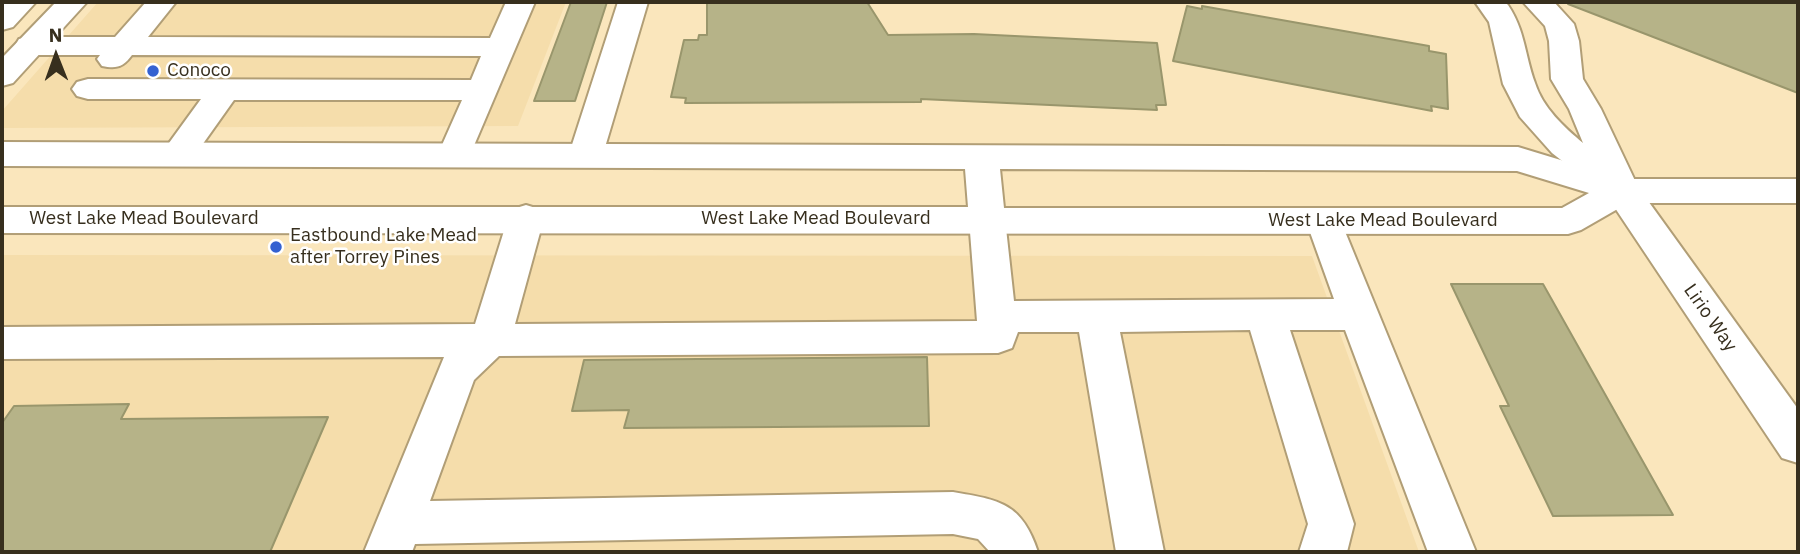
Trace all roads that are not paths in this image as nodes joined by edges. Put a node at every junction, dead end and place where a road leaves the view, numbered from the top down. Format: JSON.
{"nodes":[{"id":1,"x":21,"y":2,"type":"edge"},
{"id":2,"x":72,"y":2,"type":"edge"},
{"id":3,"x":161,"y":2,"type":"edge"},
{"id":4,"x":520,"y":2,"type":"edge"},
{"id":5,"x":633,"y":2,"type":"edge"},
{"id":6,"x":1489,"y":2,"type":"edge"},
{"id":7,"x":1538,"y":2,"type":"edge"},
{"id":8,"x":2,"y":21,"type":"edge"},
{"id":9,"x":30,"y":46,"type":"junction"},
{"id":10,"x":124,"y":46,"type":"junction"},
{"id":11,"x":501,"y":47,"type":"junction"},
{"id":12,"x":1514,"y":69,"type":"junction"},
{"id":13,"x":2,"y":76,"type":"edge"},
{"id":14,"x":1567,"y":79,"type":"junction"},
{"id":15,"x":225,"y":89,"type":"junction"},
{"id":16,"x":483,"y":90,"type":"junction"},
{"id":17,"x":2,"y":154,"type":"edge"},
{"id":18,"x":178,"y":154,"type":"junction"},
{"id":19,"x":455,"y":154,"type":"junction"},
{"id":20,"x":586,"y":154,"type":"junction"},
{"id":21,"x":981,"y":156,"type":"junction"},
{"id":22,"x":1622,"y":191,"type":"junction"},
{"id":23,"x":1798,"y":191,"type":"edge"},
{"id":24,"x":526,"y":218,"type":"junction"},
{"id":25,"x":987,"y":219,"type":"junction"},
{"id":26,"x":2,"y":220,"type":"edge"},
{"id":27,"x":1325,"y":221,"type":"junction"},
{"id":28,"x":1359,"y":314,"type":"junction"},
{"id":29,"x":1265,"y":315,"type":"junction"},
{"id":30,"x":998,"y":317,"type":"junction"},
{"id":31,"x":1097,"y":318,"type":"junction"},
{"id":32,"x":490,"y":340,"type":"junction"},
{"id":33,"x":2,"y":343,"type":"edge"},
{"id":34,"x":1798,"y":444,"type":"edge"},
{"id":35,"x":394,"y":538,"type":"edge"},
{"id":36,"x":1014,"y":552,"type":"edge"},
{"id":37,"x":1140,"y":552,"type":"edge"},
{"id":38,"x":1323,"y":552,"type":"edge"},
{"id":39,"x":1452,"y":552,"type":"edge"}],
"edges":[{"from":1,"to":8,"type":"main road"},
{"from":2,"to":9,"type":"main road"},
{"from":3,"to":10,"type":"main road"},
{"from":4,"to":11,"type":"main road"},
{"from":5,"to":20,"type":"main road"},
{"from":6,"to":12,"type":"main road"},
{"from":7,"to":14,"type":"main road"},
{"from":9,"to":10,"type":"main road"},
{"from":9,"to":13,"type":"main road"},
{"from":10,"to":11,"type":"main road"},
{"from":10,"to":15,"type":"main road"},
{"from":11,"to":16,"type":"main road"},
{"from":12,"to":14,"type":"main road"},
{"from":12,"to":22,"type":"main road"},
{"from":14,"to":22,"type":"main road"},
{"from":15,"to":16,"type":"main road"},
{"from":15,"to":18,"type":"main road"},
{"from":16,"to":19,"type":"main road"},
{"from":17,"to":18,"type":"main road","name":"West Lake Mead Boulevard"},
{"from":18,"to":19,"type":"main road","name":"West Lake Mead Boulevard"},
{"from":19,"to":20,"type":"main road","name":"West Lake Mead Boulevard"},
{"from":20,"to":21,"type":"main road","name":"West Lake Mead Boulevard"},
{"from":21,"to":22,"type":"main road","name":"West Lake Mead Boulevard"},
{"from":21,"to":25,"type":"main road"},
{"from":22,"to":23,"type":"main road","name":"West Lake Mead Boulevard"},
{"from":22,"to":27,"type":"main road","name":"West Lake Mead Boulevard"},
{"from":22,"to":34,"type":"main road","name":"Lirio Way"},
{"from":24,"to":25,"type":"main road","name":"West Lake Mead Boulevard"},
{"from":24,"to":26,"type":"main road","name":"West Lake Mead Boulevard"},
{"from":24,"to":32,"type":"main road"},
{"from":25,"to":27,"type":"main road","name":"West Lake Mead Boulevard"},
{"from":25,"to":30,"type":"main road"},
{"from":27,"to":28,"type":"main road"},
{"from":28,"to":29,"type":"main road"},
{"from":28,"to":39,"type":"main road"},
{"from":29,"to":31,"type":"main road"},
{"from":29,"to":38,"type":"main road"},
{"from":30,"to":31,"type":"main road"},
{"from":30,"to":32,"type":"main road"},
{"from":31,"to":37,"type":"main road"},
{"from":32,"to":33,"type":"main road"},
{"from":32,"to":35,"type":"main road"},
{"from":35,"to":36,"type":"main road"}]}
